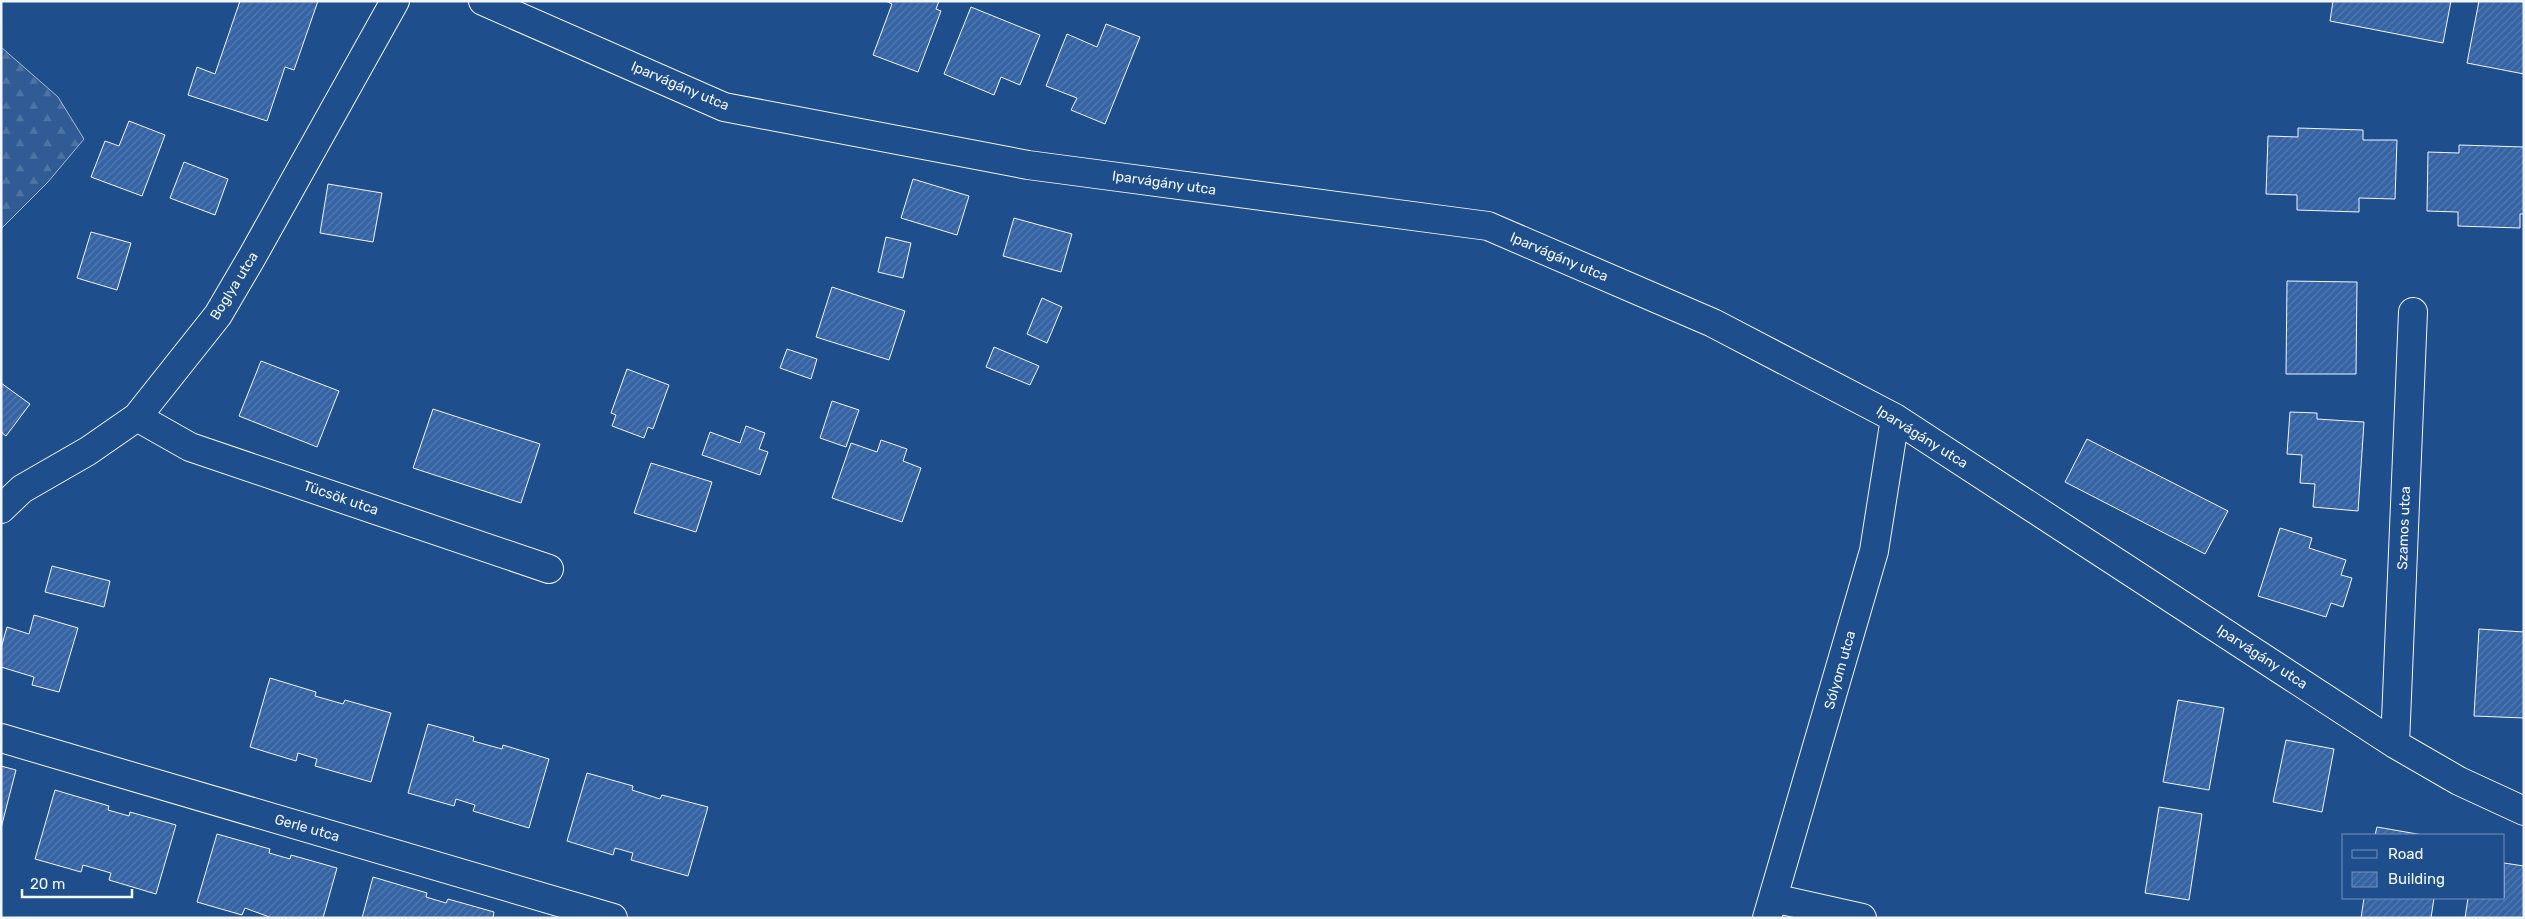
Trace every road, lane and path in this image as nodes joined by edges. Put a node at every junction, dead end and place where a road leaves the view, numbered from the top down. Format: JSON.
{"nodes":[{"id":1,"x":395,"y":1,"type":"edge"},
{"id":2,"x":483,"y":1,"type":"edge"},
{"id":3,"x":2414,"y":312,"type":"dead end"},
{"id":4,"x":137,"y":417,"type":"junction"},
{"id":5,"x":1895,"y":418,"type":"junction"},
{"id":6,"x":1,"y":509,"type":"edge"},
{"id":7,"x":549,"y":569,"type":"dead end"},
{"id":8,"x":1,"y":738,"type":"edge"},
{"id":9,"x":2395,"y":744,"type":"junction"},
{"id":10,"x":2524,"y":811,"type":"edge"},
{"id":11,"x":1770,"y":908,"type":"edge"},
{"id":12,"x":613,"y":918,"type":"edge"},
{"id":13,"x":1862,"y":918,"type":"edge"}],
"edges":[{"from":1,"to":4,"type":"street","name":"Boglya utca"},
{"from":2,"to":5,"type":"street","name":"Iparvágány utca"},
{"from":3,"to":9,"type":"street","name":"Szamos utca"},
{"from":4,"to":6,"type":"street","name":"Boglya utca"},
{"from":4,"to":7,"type":"street","name":"Tücsök utca"},
{"from":5,"to":9,"type":"street","name":"Iparvágány utca"},
{"from":5,"to":11,"type":"street","name":"Sólyom utca"},
{"from":8,"to":12,"type":"street","name":"Gerle utca"},
{"from":9,"to":10,"type":"street","name":"Iparvágány utca"},
{"from":11,"to":13,"type":"street"}]}
